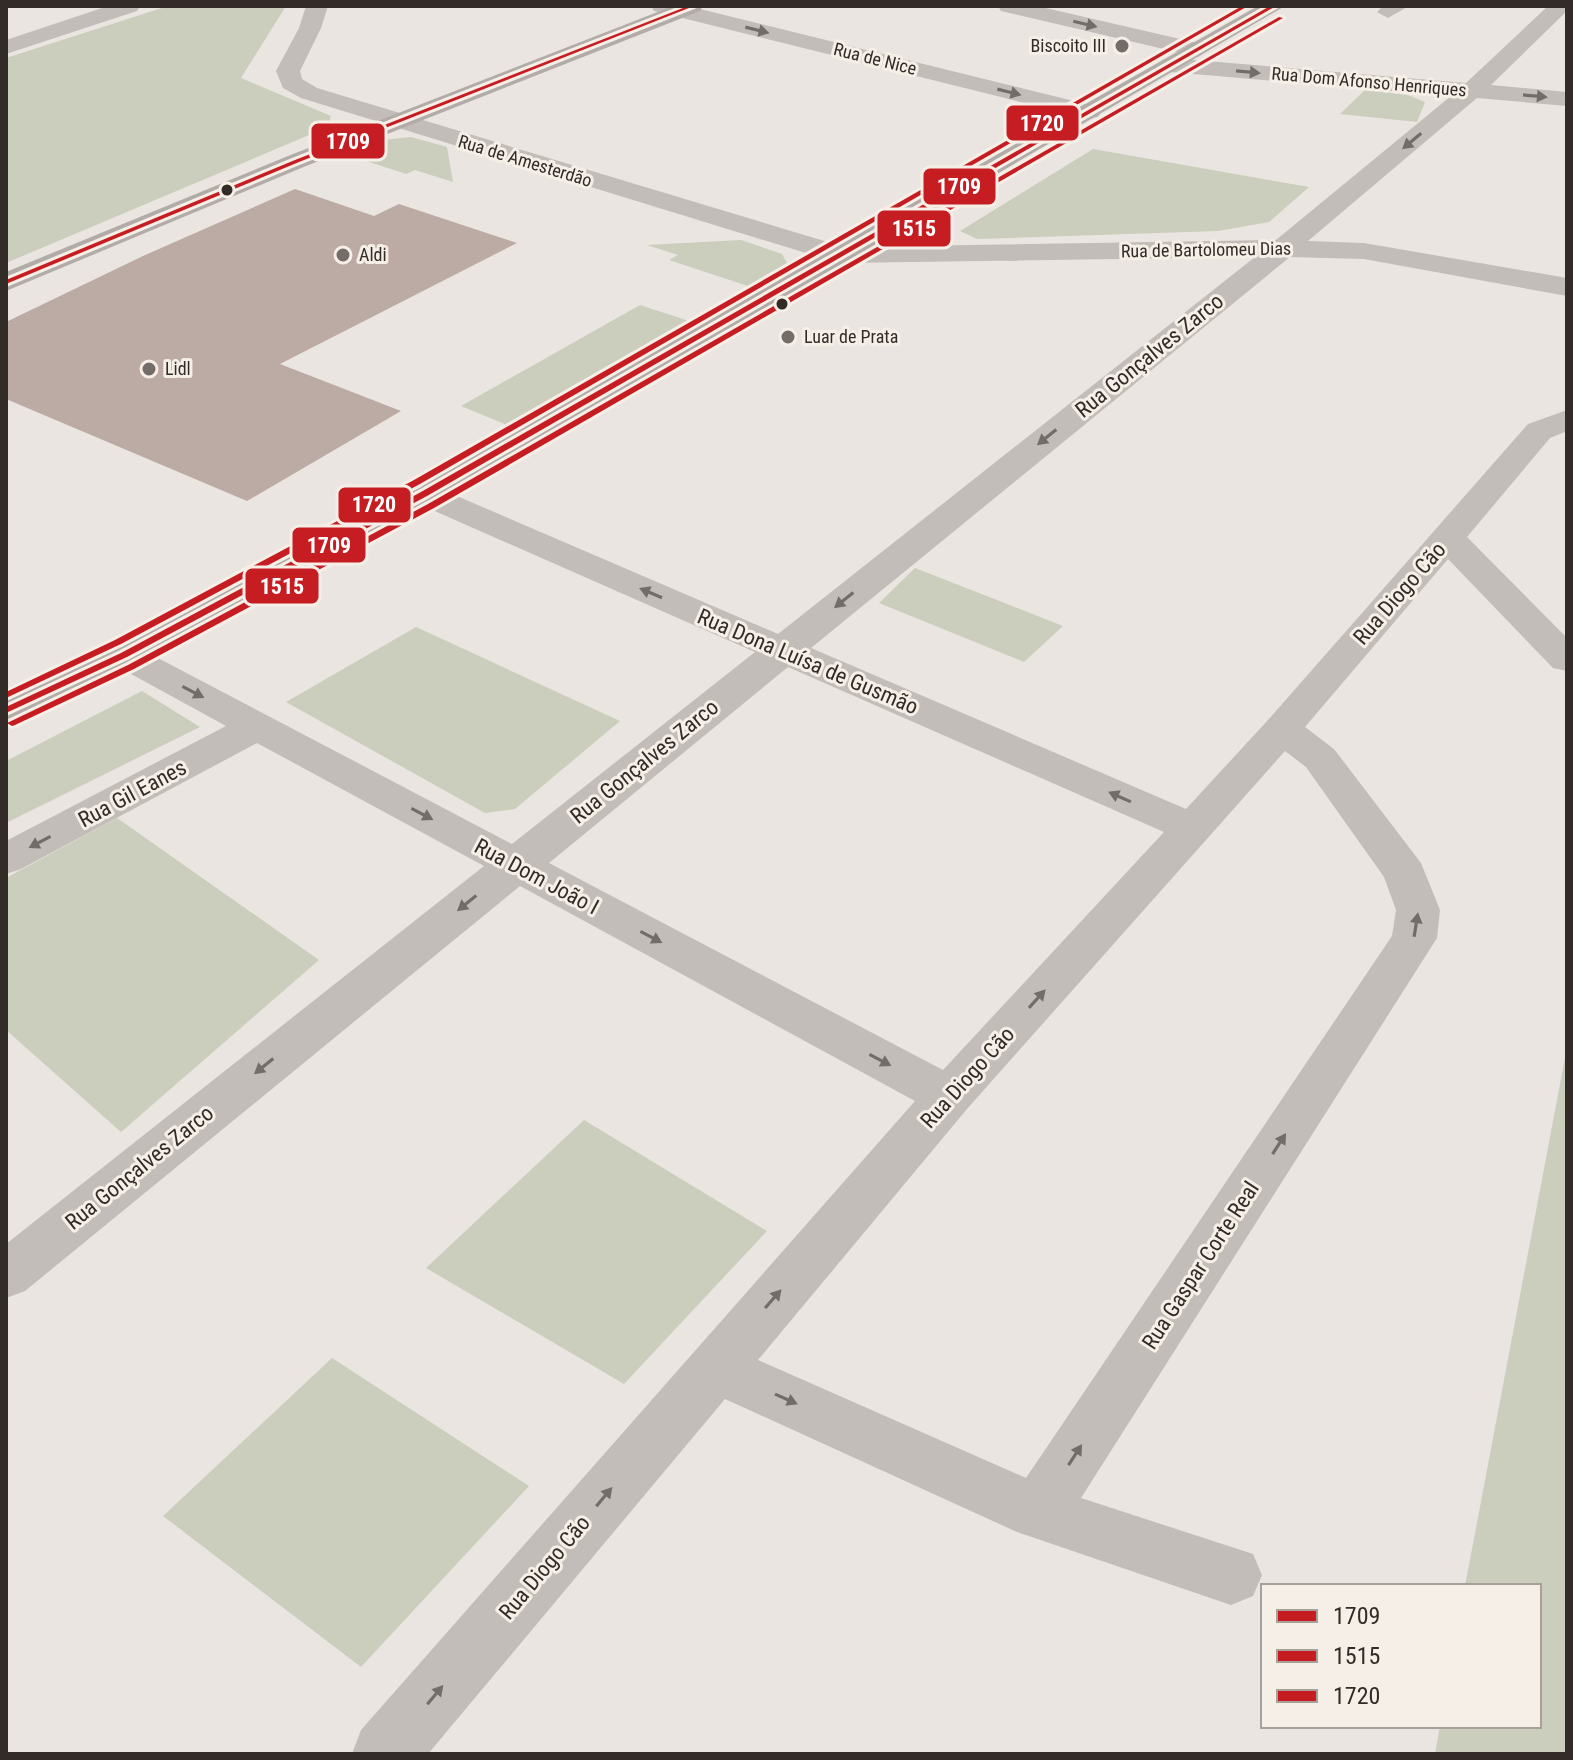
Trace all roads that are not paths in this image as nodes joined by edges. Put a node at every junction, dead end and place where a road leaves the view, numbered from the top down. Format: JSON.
{"nodes":[{"id":1,"x":73,"y":6,"type":"edge"},
{"id":2,"x":129,"y":6,"type":"edge"},
{"id":3,"x":317,"y":6,"type":"edge"},
{"id":4,"x":1009,"y":6,"type":"edge"},
{"id":5,"x":1274,"y":6,"type":"edge"},
{"id":6,"x":1560,"y":6,"type":"edge"},
{"id":7,"x":679,"y":8,"type":"edge"},
{"id":8,"x":102,"y":15,"type":"junction"},
{"id":9,"x":6,"y":47,"type":"edge"},
{"id":10,"x":1198,"y":50,"type":"junction"},
{"id":11,"x":1170,"y":65,"type":"junction"},
{"id":12,"x":1472,"y":91,"type":"junction"},
{"id":13,"x":1567,"y":99,"type":"edge"},
{"id":14,"x":1089,"y":112,"type":"junction"},
{"id":15,"x":395,"y":122,"type":"junction"},
{"id":16,"x":1283,"y":248,"type":"junction"},
{"id":17,"x":842,"y":255,"type":"junction"},
{"id":18,"x":6,"y":282,"type":"edge"},
{"id":19,"x":1567,"y":287,"type":"edge"},
{"id":20,"x":1567,"y":420,"type":"edge"},
{"id":21,"x":424,"y":494,"type":"junction"},
{"id":22,"x":1447,"y":537,"type":"junction"},
{"id":23,"x":781,"y":650,"type":"junction"},
{"id":24,"x":124,"y":655,"type":"junction"},
{"id":25,"x":1567,"y":660,"type":"edge"},
{"id":26,"x":6,"y":710,"type":"edge"},
{"id":27,"x":257,"y":726,"type":"junction"},
{"id":28,"x":1282,"y":729,"type":"junction"},
{"id":29,"x":1192,"y":828,"type":"junction"},
{"id":30,"x":6,"y":859,"type":"edge"},
{"id":31,"x":515,"y":864,"type":"junction"},
{"id":32,"x":949,"y":1096,"type":"junction"},
{"id":33,"x":6,"y":1275,"type":"edge"},
{"id":34,"x":714,"y":1367,"type":"junction"},
{"id":35,"x":1038,"y":1512,"type":"junction"},
{"id":36,"x":1231,"y":1575,"type":"dead end"},
{"id":37,"x":385,"y":1754,"type":"edge"}],
"edges":[{"from":1,"to":8,"type":"street"},
{"from":2,"to":8,"type":"street"},
{"from":3,"to":15,"type":"street","name":"Rua de Amesterdão"},
{"from":4,"to":10,"type":"street","one_way":true},
{"from":5,"to":10,"type":"main road"},
{"from":6,"to":12,"type":"street","name":"Rua Gonçalves Zarco"},
{"from":7,"to":14,"type":"street","name":"Rua de Nice","one_way":true},
{"from":7,"to":15,"type":"main road"},
{"from":8,"to":9,"type":"street"},
{"from":10,"to":11,"type":"main road"},
{"from":11,"to":12,"type":"street","name":"Rua Dom Afonso Henriques","one_way":true},
{"from":11,"to":14,"type":"main road"},
{"from":12,"to":13,"type":"street","name":"Rua Dom Afonso Henriques","one_way":true},
{"from":12,"to":16,"type":"street","name":"Rua Gonçalves Zarco","one_way":true},
{"from":14,"to":17,"type":"main road"},
{"from":15,"to":17,"type":"street","name":"Rua de Amesterdão"},
{"from":15,"to":18,"type":"main road"},
{"from":16,"to":17,"type":"street","name":"Rua de Bartolomeu Dias"},
{"from":16,"to":19,"type":"street","name":"Rua de Bartolomeu Dias"},
{"from":16,"to":23,"type":"street","name":"Rua Gonçalves Zarco","one_way":true},
{"from":17,"to":21,"type":"main road"},
{"from":20,"to":22,"type":"street","name":"Rua Diogo Cão"},
{"from":23,"to":21,"type":"street","name":"Rua Dona Luísa de Gusmão","one_way":true},
{"from":21,"to":24,"type":"main road"},
{"from":22,"to":25,"type":"street"},
{"from":22,"to":28,"type":"street","name":"Rua Diogo Cão"},
{"from":29,"to":23,"type":"street","name":"Rua Dona Luísa de Gusmão","one_way":true},
{"from":23,"to":31,"type":"street","name":"Rua Gonçalves Zarco"},
{"from":24,"to":26,"type":"main road"},
{"from":24,"to":27,"type":"street","name":"Rua Dom João I","one_way":true},
{"from":27,"to":30,"type":"street","name":"Rua Gil Eanes","one_way":true},
{"from":27,"to":31,"type":"street","name":"Rua Dom João I","one_way":true},
{"from":28,"to":29,"type":"street","name":"Rua Diogo Cão"},
{"from":35,"to":28,"type":"street","name":"Rua Gaspar Corte Real","one_way":true},
{"from":32,"to":29,"type":"street","name":"Rua Diogo Cão","one_way":true},
{"from":31,"to":32,"type":"street","name":"Rua Dom João I","one_way":true},
{"from":31,"to":33,"type":"street","name":"Rua Gonçalves Zarco","one_way":true},
{"from":34,"to":32,"type":"street","name":"Rua Diogo Cão","one_way":true},
{"from":34,"to":35,"type":"street","one_way":true},
{"from":37,"to":34,"type":"street","name":"Rua Diogo Cão","one_way":true},
{"from":35,"to":36,"type":"street"}]}
